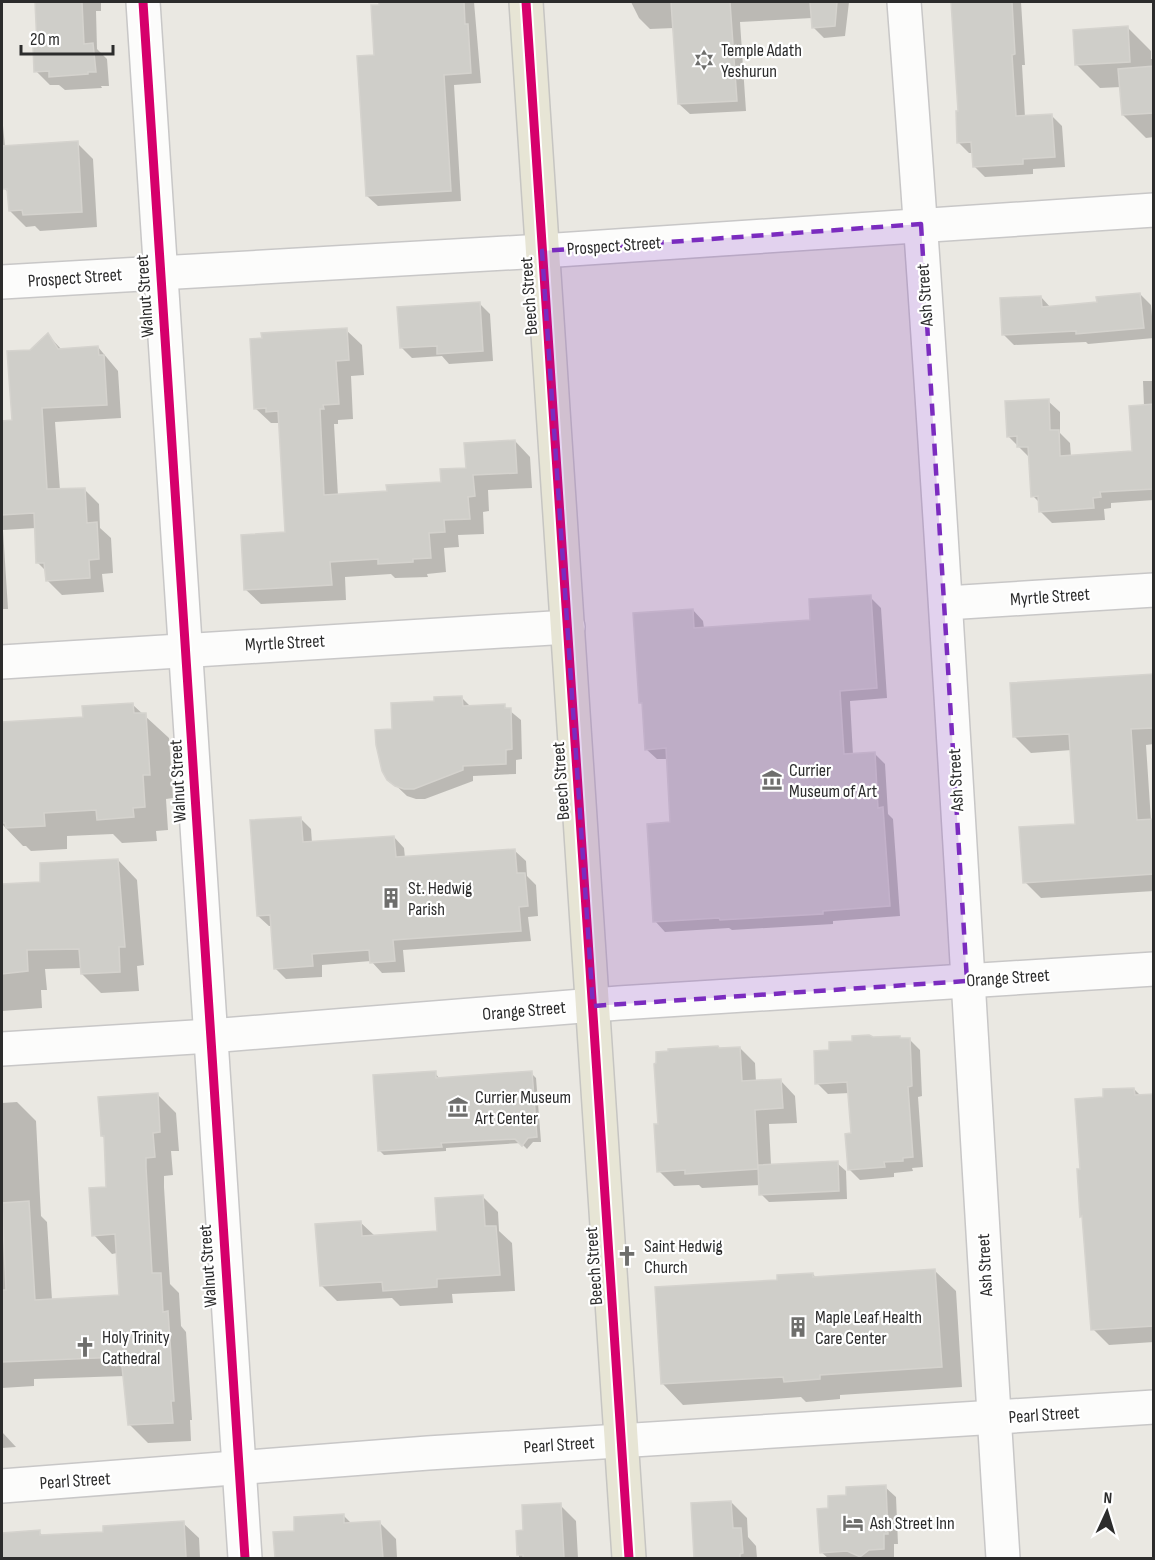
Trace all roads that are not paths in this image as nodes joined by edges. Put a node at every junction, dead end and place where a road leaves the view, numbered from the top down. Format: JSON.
{"nodes":[{"id":1,"x":143,"y":2,"type":"edge"},
{"id":2,"x":526,"y":2,"type":"edge"},
{"id":3,"x":904,"y":2,"type":"edge"},
{"id":4,"x":1154,"y":210,"type":"edge"},
{"id":5,"x":921,"y":224,"type":"junction"},
{"id":6,"x":542,"y":251,"type":"junction"},
{"id":7,"x":160,"y":272,"type":"junction"},
{"id":8,"x":2,"y":282,"type":"edge"},
{"id":9,"x":1154,"y":590,"type":"edge"},
{"id":10,"x":946,"y":603,"type":"junction"},
{"id":11,"x":568,"y":627,"type":"junction"},
{"id":12,"x":186,"y":649,"type":"junction"},
{"id":13,"x":2,"y":662,"type":"edge"},
{"id":14,"x":1154,"y":969,"type":"edge"},
{"id":15,"x":967,"y":981,"type":"junction"},
{"id":16,"x":593,"y":1006,"type":"junction"},
{"id":17,"x":210,"y":1036,"type":"junction"},
{"id":18,"x":2,"y":1049,"type":"edge"},
{"id":19,"x":1154,"y":1407,"type":"edge"},
{"id":20,"x":994,"y":1418,"type":"junction"},
{"id":21,"x":622,"y":1441,"type":"junction"},
{"id":22,"x":239,"y":1469,"type":"junction"},
{"id":23,"x":2,"y":1486,"type":"edge"},
{"id":24,"x":245,"y":1558,"type":"edge"},
{"id":25,"x":629,"y":1558,"type":"edge"},
{"id":26,"x":1003,"y":1558,"type":"edge"}],
"edges":[{"from":1,"to":7,"type":"street","name":"Walnut Street"},
{"from":2,"to":6,"type":"main road","name":"Beech Street"},
{"from":3,"to":5,"type":"street","name":"Ash Street"},
{"from":4,"to":5,"type":"street","name":"Prospect Street"},
{"from":5,"to":6,"type":"street","name":"Prospect Street"},
{"from":5,"to":10,"type":"street","name":"Ash Street"},
{"from":6,"to":7,"type":"street","name":"Prospect Street"},
{"from":6,"to":11,"type":"main road","name":"Beech Street"},
{"from":7,"to":8,"type":"street","name":"Prospect Street"},
{"from":7,"to":12,"type":"street","name":"Walnut Street"},
{"from":9,"to":10,"type":"street","name":"Myrtle Street"},
{"from":10,"to":15,"type":"street","name":"Ash Street"},
{"from":11,"to":12,"type":"street","name":"Myrtle Street"},
{"from":11,"to":16,"type":"main road","name":"Beech Street"},
{"from":12,"to":13,"type":"street","name":"Myrtle Street"},
{"from":12,"to":17,"type":"street","name":"Walnut Street"},
{"from":14,"to":15,"type":"street","name":"Orange Street"},
{"from":15,"to":16,"type":"street","name":"Orange Street"},
{"from":15,"to":20,"type":"street","name":"Ash Street"},
{"from":16,"to":17,"type":"street","name":"Orange Street"},
{"from":16,"to":21,"type":"main road","name":"Beech Street"},
{"from":17,"to":18,"type":"street","name":"Orange Street"},
{"from":17,"to":22,"type":"street","name":"Walnut Street"},
{"from":19,"to":20,"type":"street","name":"Pearl Street"},
{"from":20,"to":21,"type":"street","name":"Pearl Street"},
{"from":20,"to":26,"type":"street","name":"Ash Street"},
{"from":21,"to":22,"type":"street","name":"Pearl Street"},
{"from":21,"to":25,"type":"main road","name":"Beech Street"},
{"from":22,"to":23,"type":"street","name":"Pearl Street"},
{"from":22,"to":24,"type":"street","name":"Walnut Street"}]}
